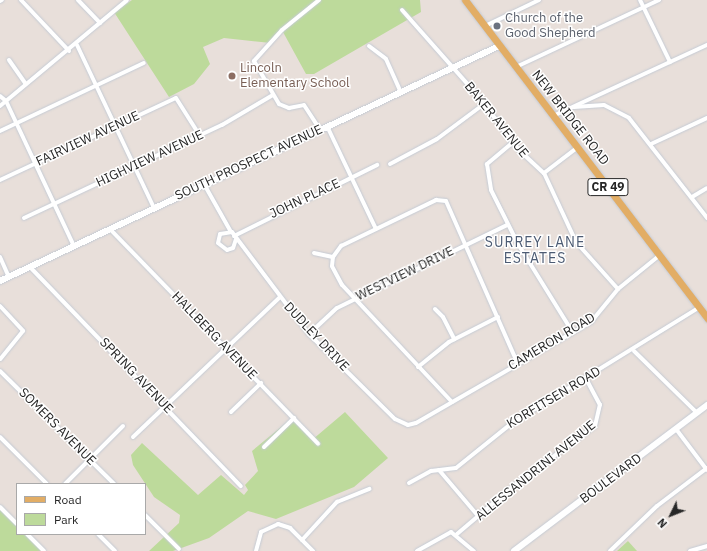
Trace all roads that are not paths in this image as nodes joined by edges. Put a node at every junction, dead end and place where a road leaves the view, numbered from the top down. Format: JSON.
{"nodes":[{"id":1,"x":21,"y":0,"type":"edge"},
{"id":2,"x":78,"y":0,"type":"edge"},
{"id":3,"x":127,"y":0,"type":"edge"},
{"id":4,"x":319,"y":0,"type":"edge"},
{"id":5,"x":465,"y":0,"type":"edge"},
{"id":6,"x":640,"y":0,"type":"edge"},
{"id":7,"x":659,"y":0,"type":"edge"},
{"id":8,"x":536,"y":1,"type":"edge"},
{"id":9,"x":644,"y":7,"type":"junction"},
{"id":10,"x":402,"y":10,"type":"dead end"},
{"id":11,"x":100,"y":23,"type":"junction"},
{"id":12,"x":484,"y":26,"type":"junction"},
{"id":13,"x":77,"y":45,"type":"junction"},
{"id":14,"x":707,"y":45,"type":"edge"},
{"id":15,"x":369,"y":46,"type":"dead end"},
{"id":16,"x":499,"y":46,"type":"junction"},
{"id":17,"x":69,"y":51,"type":"junction"},
{"id":18,"x":9,"y":60,"type":"dead end"},
{"id":19,"x":670,"y":62,"type":"junction"},
{"id":20,"x":144,"y":63,"type":"dead end"},
{"id":21,"x":516,"y":67,"type":"junction"},
{"id":22,"x":454,"y":68,"type":"junction"},
{"id":23,"x":26,"y":84,"type":"junction"},
{"id":24,"x":96,"y":85,"type":"junction"},
{"id":25,"x":401,"y":92,"type":"junction"},
{"id":26,"x":273,"y":95,"type":"junction"},
{"id":27,"x":0,"y":96,"type":"edge"},
{"id":28,"x":6,"y":101,"type":"junction"},
{"id":29,"x":484,"y":104,"type":"junction"},
{"id":30,"x":0,"y":106,"type":"edge"},
{"id":31,"x":574,"y":107,"type":"junction"},
{"id":32,"x":553,"y":116,"type":"junction"},
{"id":33,"x":707,"y":118,"type":"edge"},
{"id":34,"x":17,"y":123,"type":"junction"},
{"id":35,"x":115,"y":126,"type":"junction"},
{"id":36,"x":327,"y":126,"type":"junction"},
{"id":37,"x":320,"y":130,"type":"junction"},
{"id":38,"x":0,"y":131,"type":"edge"},
{"id":39,"x":200,"y":136,"type":"junction"},
{"id":40,"x":512,"y":143,"type":"junction"},
{"id":41,"x":651,"y":144,"type":"junction"},
{"id":42,"x":578,"y":147,"type":"junction"},
{"id":43,"x":35,"y":163,"type":"junction"},
{"id":44,"x":390,"y":164,"type":"dead end"},
{"id":45,"x":378,"y":165,"type":"dead end"},
{"id":46,"x":134,"y":166,"type":"junction"},
{"id":47,"x":544,"y":173,"type":"junction"},
{"id":48,"x":352,"y":178,"type":"junction"},
{"id":49,"x":0,"y":180,"type":"edge"},
{"id":50,"x":204,"y":184,"type":"junction"},
{"id":51,"x":707,"y":188,"type":"edge"},
{"id":52,"x":692,"y":197,"type":"junction"},
{"id":53,"x":55,"y":204,"type":"junction"},
{"id":54,"x":154,"y":208,"type":"junction"},
{"id":55,"x":24,"y":218,"type":"dead end"},
{"id":56,"x":707,"y":218,"type":"edge"},
{"id":57,"x":507,"y":225,"type":"junction"},
{"id":58,"x":110,"y":229,"type":"junction"},
{"id":59,"x":376,"y":229,"type":"junction"},
{"id":60,"x":234,"y":236,"type":"junction"},
{"id":61,"x":467,"y":244,"type":"junction"},
{"id":62,"x":74,"y":246,"type":"junction"},
{"id":63,"x":314,"y":253,"type":"dead end"},
{"id":64,"x":660,"y":255,"type":"junction"},
{"id":65,"x":0,"y":257,"type":"edge"},
{"id":66,"x":333,"y":257,"type":"junction"},
{"id":67,"x":30,"y":267,"type":"junction"},
{"id":68,"x":9,"y":276,"type":"junction"},
{"id":69,"x":0,"y":281,"type":"edge"},
{"id":70,"x":618,"y":289,"type":"junction"},
{"id":71,"x":279,"y":298,"type":"junction"},
{"id":72,"x":354,"y":300,"type":"junction"},
{"id":73,"x":0,"y":306,"type":"edge"},
{"id":74,"x":700,"y":307,"type":"junction"},
{"id":75,"x":434,"y":310,"type":"dead end"},
{"id":76,"x":707,"y":314,"type":"edge"},
{"id":77,"x":498,"y":317,"type":"junction"},
{"id":78,"x":707,"y":318,"type":"edge"},
{"id":79,"x":572,"y":331,"type":"junction"},
{"id":80,"x":309,"y":334,"type":"junction"},
{"id":81,"x":454,"y":339,"type":"junction"},
{"id":82,"x":226,"y":348,"type":"junction"},
{"id":83,"x":634,"y":351,"type":"junction"},
{"id":84,"x":0,"y":358,"type":"edge"},
{"id":85,"x":518,"y":364,"type":"junction"},
{"id":86,"x":418,"y":367,"type":"junction"},
{"id":87,"x":0,"y":371,"type":"edge"},
{"id":88,"x":586,"y":379,"type":"junction"},
{"id":89,"x":260,"y":383,"type":"junction"},
{"id":90,"x":452,"y":402,"type":"junction"},
{"id":91,"x":707,"y":405,"type":"edge"},
{"id":92,"x":165,"y":406,"type":"junction"},
{"id":93,"x":231,"y":412,"type":"dead end"},
{"id":94,"x":697,"y":413,"type":"junction"},
{"id":95,"x":294,"y":418,"type":"junction"},
{"id":96,"x":406,"y":425,"type":"joint"},
{"id":97,"x":123,"y":426,"type":"dead end"},
{"id":98,"x":676,"y":429,"type":"junction"},
{"id":99,"x":0,"y":437,"type":"edge"},
{"id":100,"x":133,"y":437,"type":"dead end"},
{"id":101,"x":318,"y":444,"type":"dead end"},
{"id":102,"x":264,"y":447,"type":"dead end"},
{"id":103,"x":89,"y":460,"type":"junction"},
{"id":104,"x":707,"y":469,"type":"edge"},
{"id":105,"x":439,"y":470,"type":"junction"},
{"id":106,"x":46,"y":483,"type":"edge"},
{"id":107,"x":66,"y":483,"type":"edge"},
{"id":108,"x":113,"y":483,"type":"edge"},
{"id":109,"x":409,"y":483,"type":"dead end"},
{"id":110,"x":241,"y":486,"type":"dead end"},
{"id":111,"x":369,"y":489,"type":"dead end"},
{"id":112,"x":0,"y":507,"type":"edge"},
{"id":113,"x":146,"y":516,"type":"edge"},
{"id":114,"x":479,"y":517,"type":"junction"},
{"id":115,"x":16,"y":523,"type":"edge"},
{"id":116,"x":457,"y":534,"type":"junction"},
{"id":117,"x":28,"y":535,"type":"edge"},
{"id":118,"x":99,"y":535,"type":"edge"},
{"id":119,"x":302,"y":540,"type":"junction"},
{"id":120,"x":707,"y":546,"type":"edge"},
{"id":121,"x":179,"y":549,"type":"dead end"},
{"id":122,"x":44,"y":551,"type":"edge"},
{"id":123,"x":115,"y":551,"type":"edge"},
{"id":124,"x":256,"y":551,"type":"edge"},
{"id":125,"x":313,"y":551,"type":"edge"},
{"id":126,"x":417,"y":551,"type":"edge"},
{"id":127,"x":474,"y":551,"type":"edge"},
{"id":128,"x":514,"y":551,"type":"edge"},
{"id":129,"x":610,"y":551,"type":"edge"},
{"id":130,"x":690,"y":551,"type":"edge"}],
"edges":[{"from":1,"to":17,"type":"street"},
{"from":2,"to":11,"type":"street"},
{"from":3,"to":11,"type":"street"},
{"from":4,"to":26,"type":"street"},
{"from":5,"to":12,"type":"main road","name":"NEW BRIDGE ROAD","number":"CR 49"},
{"from":6,"to":9,"type":"street"},
{"from":7,"to":9,"type":"street"},
{"from":8,"to":12,"type":"street"},
{"from":9,"to":19,"type":"street"},
{"from":9,"to":21,"type":"street"},
{"from":10,"to":22,"type":"street","name":"BAKER AVENUE"},
{"from":11,"to":13,"type":"street"},
{"from":12,"to":16,"type":"main road","name":"NEW BRIDGE ROAD","number":"CR 49"},
{"from":13,"to":17,"type":"street"},
{"from":13,"to":24,"type":"street"},
{"from":14,"to":19,"type":"street"},
{"from":15,"to":25,"type":"street"},
{"from":16,"to":21,"type":"main road","name":"NEW BRIDGE ROAD","number":"CR 49"},
{"from":16,"to":22,"type":"street","name":"SOUTH PROSPECT AVENUE"},
{"from":17,"to":23,"type":"street"},
{"from":18,"to":23,"type":"street"},
{"from":19,"to":31,"type":"street"},
{"from":20,"to":24,"type":"street"},
{"from":21,"to":32,"type":"main road","name":"NEW BRIDGE ROAD","number":"CR 49"},
{"from":22,"to":25,"type":"street","name":"SOUTH PROSPECT AVENUE"},
{"from":22,"to":29,"type":"street","name":"BAKER AVENUE"},
{"from":23,"to":28,"type":"street"},
{"from":24,"to":34,"type":"street"},
{"from":24,"to":35,"type":"street"},
{"from":25,"to":36,"type":"street","name":"SOUTH PROSPECT AVENUE"},
{"from":26,"to":37,"type":"street"},
{"from":26,"to":39,"type":"street","name":"HIGHVIEW AVENUE"},
{"from":27,"to":28,"type":"street"},
{"from":28,"to":30,"type":"street"},
{"from":28,"to":34,"type":"street"},
{"from":29,"to":40,"type":"street","name":"BAKER AVENUE"},
{"from":29,"to":44,"type":"street"},
{"from":31,"to":32,"type":"street"},
{"from":31,"to":41,"type":"street"},
{"from":32,"to":42,"type":"main road","name":"NEW BRIDGE ROAD","number":"CR 49"},
{"from":33,"to":41,"type":"street"},
{"from":34,"to":38,"type":"street"},
{"from":34,"to":43,"type":"street"},
{"from":35,"to":39,"type":"street","name":"FAIRVIEW AVENUE"},
{"from":35,"to":43,"type":"street","name":"FAIRVIEW AVENUE"},
{"from":35,"to":46,"type":"street"},
{"from":36,"to":37,"type":"street","name":"SOUTH PROSPECT AVENUE"},
{"from":36,"to":48,"type":"street"},
{"from":37,"to":50,"type":"street","name":"SOUTH PROSPECT AVENUE"},
{"from":39,"to":46,"type":"street","name":"HIGHVIEW AVENUE"},
{"from":40,"to":47,"type":"street","name":"BAKER AVENUE"},
{"from":40,"to":57,"type":"street"},
{"from":41,"to":52,"type":"street"},
{"from":42,"to":47,"type":"street"},
{"from":42,"to":64,"type":"main road","name":"NEW BRIDGE ROAD","number":"CR 49"},
{"from":43,"to":49,"type":"street","name":"FAIRVIEW AVENUE"},
{"from":43,"to":53,"type":"street"},
{"from":45,"to":48,"type":"street","name":"JOHN PLACE"},
{"from":46,"to":53,"type":"street","name":"HIGHVIEW AVENUE"},
{"from":46,"to":54,"type":"street"},
{"from":47,"to":70,"type":"street","name":"BAKER AVENUE"},
{"from":48,"to":59,"type":"street"},
{"from":48,"to":60,"type":"street","name":"JOHN PLACE"},
{"from":50,"to":54,"type":"street","name":"SOUTH PROSPECT AVENUE"},
{"from":50,"to":60,"type":"street","name":"DUDLEY DRIVE"},
{"from":51,"to":52,"type":"street"},
{"from":52,"to":56,"type":"street"},
{"from":53,"to":55,"type":"street","name":"HIGHVIEW AVENUE"},
{"from":53,"to":62,"type":"street"},
{"from":54,"to":58,"type":"street","name":"SOUTH PROSPECT AVENUE"},
{"from":57,"to":61,"type":"street","name":"WESTVIEW DRIVE"},
{"from":57,"to":79,"type":"street"},
{"from":58,"to":62,"type":"street","name":"SOUTH PROSPECT AVENUE"},
{"from":58,"to":82,"type":"street","name":"HALLBERG AVENUE"},
{"from":59,"to":61,"type":"street"},
{"from":59,"to":66,"type":"street"},
{"from":60,"to":71,"type":"street","name":"DUDLEY DRIVE"},
{"from":61,"to":72,"type":"street","name":"WESTVIEW DRIVE"},
{"from":61,"to":77,"type":"street"},
{"from":62,"to":67,"type":"street","name":"SOUTH PROSPECT AVENUE"},
{"from":63,"to":66,"type":"street"},
{"from":64,"to":70,"type":"street","name":"CAMERON ROAD"},
{"from":64,"to":74,"type":"main road","name":"NEW BRIDGE ROAD","number":"CR 49"},
{"from":65,"to":68,"type":"street"},
{"from":66,"to":72,"type":"street"},
{"from":67,"to":68,"type":"street","name":"SOUTH PROSPECT AVENUE"},
{"from":67,"to":92,"type":"street","name":"SPRING AVENUE"},
{"from":68,"to":69,"type":"street","name":"SOUTH PROSPECT AVENUE"},
{"from":70,"to":79,"type":"street","name":"CAMERON ROAD"},
{"from":71,"to":80,"type":"street","name":"DUDLEY DRIVE"},
{"from":71,"to":82,"type":"street"},
{"from":72,"to":80,"type":"street","name":"WESTVIEW DRIVE"},
{"from":72,"to":86,"type":"street"},
{"from":73,"to":84,"type":"street"},
{"from":74,"to":76,"type":"main road","name":"NEW BRIDGE ROAD","number":"CR 49"},
{"from":74,"to":78,"type":"main road","name":"NEW BRIDGE ROAD","number":"CR 49"},
{"from":74,"to":83,"type":"street","name":"KORFITSEN ROAD"},
{"from":75,"to":81,"type":"street"},
{"from":77,"to":81,"type":"street"},
{"from":77,"to":85,"type":"street"},
{"from":79,"to":85,"type":"street","name":"CAMERON ROAD"},
{"from":80,"to":96,"type":"street","name":"DUDLEY DRIVE"},
{"from":81,"to":86,"type":"street"},
{"from":82,"to":89,"type":"street","name":"HALLBERG AVENUE"},
{"from":82,"to":92,"type":"street"},
{"from":83,"to":88,"type":"street","name":"KORFITSEN ROAD"},
{"from":83,"to":94,"type":"street"},
{"from":85,"to":90,"type":"street","name":"CAMERON ROAD"},
{"from":86,"to":90,"type":"street"},
{"from":87,"to":103,"type":"street","name":"SOMERS AVENUE"},
{"from":88,"to":105,"type":"street","name":"KORFITSEN ROAD"},
{"from":88,"to":114,"type":"street","name":"ALLESSANDRINI AVENUE"},
{"from":89,"to":93,"type":"street"},
{"from":89,"to":95,"type":"street","name":"HALLBERG AVENUE"},
{"from":90,"to":96,"type":"street","name":"CAMERON ROAD"},
{"from":91,"to":94,"type":"street","name":"BOULEVARD"},
{"from":92,"to":100,"type":"street"},
{"from":92,"to":110,"type":"street","name":"SPRING AVENUE"},
{"from":94,"to":98,"type":"street","name":"BOULEVARD"},
{"from":95,"to":101,"type":"street","name":"HALLBERG AVENUE"},
{"from":95,"to":102,"type":"street"},
{"from":97,"to":103,"type":"street"},
{"from":98,"to":104,"type":"street"},
{"from":98,"to":128,"type":"street","name":"BOULEVARD"},
{"from":99,"to":106,"type":"street"},
{"from":103,"to":107,"type":"street"},
{"from":103,"to":108,"type":"street","name":"SOMERS AVENUE"},
{"from":104,"to":129,"type":"street"},
{"from":105,"to":109,"type":"street","name":"KORFITSEN ROAD"},
{"from":105,"to":114,"type":"street"},
{"from":111,"to":119,"type":"street"},
{"from":112,"to":115,"type":"street"},
{"from":113,"to":121,"type":"street"},
{"from":114,"to":116,"type":"street","name":"ALLESSANDRINI AVENUE"},
{"from":116,"to":126,"type":"street","name":"ALLESSANDRINI AVENUE"},
{"from":116,"to":127,"type":"street"},
{"from":117,"to":122,"type":"street"},
{"from":118,"to":123,"type":"street"},
{"from":119,"to":124,"type":"street"},
{"from":119,"to":125,"type":"street"},
{"from":120,"to":130,"type":"street"}]}
